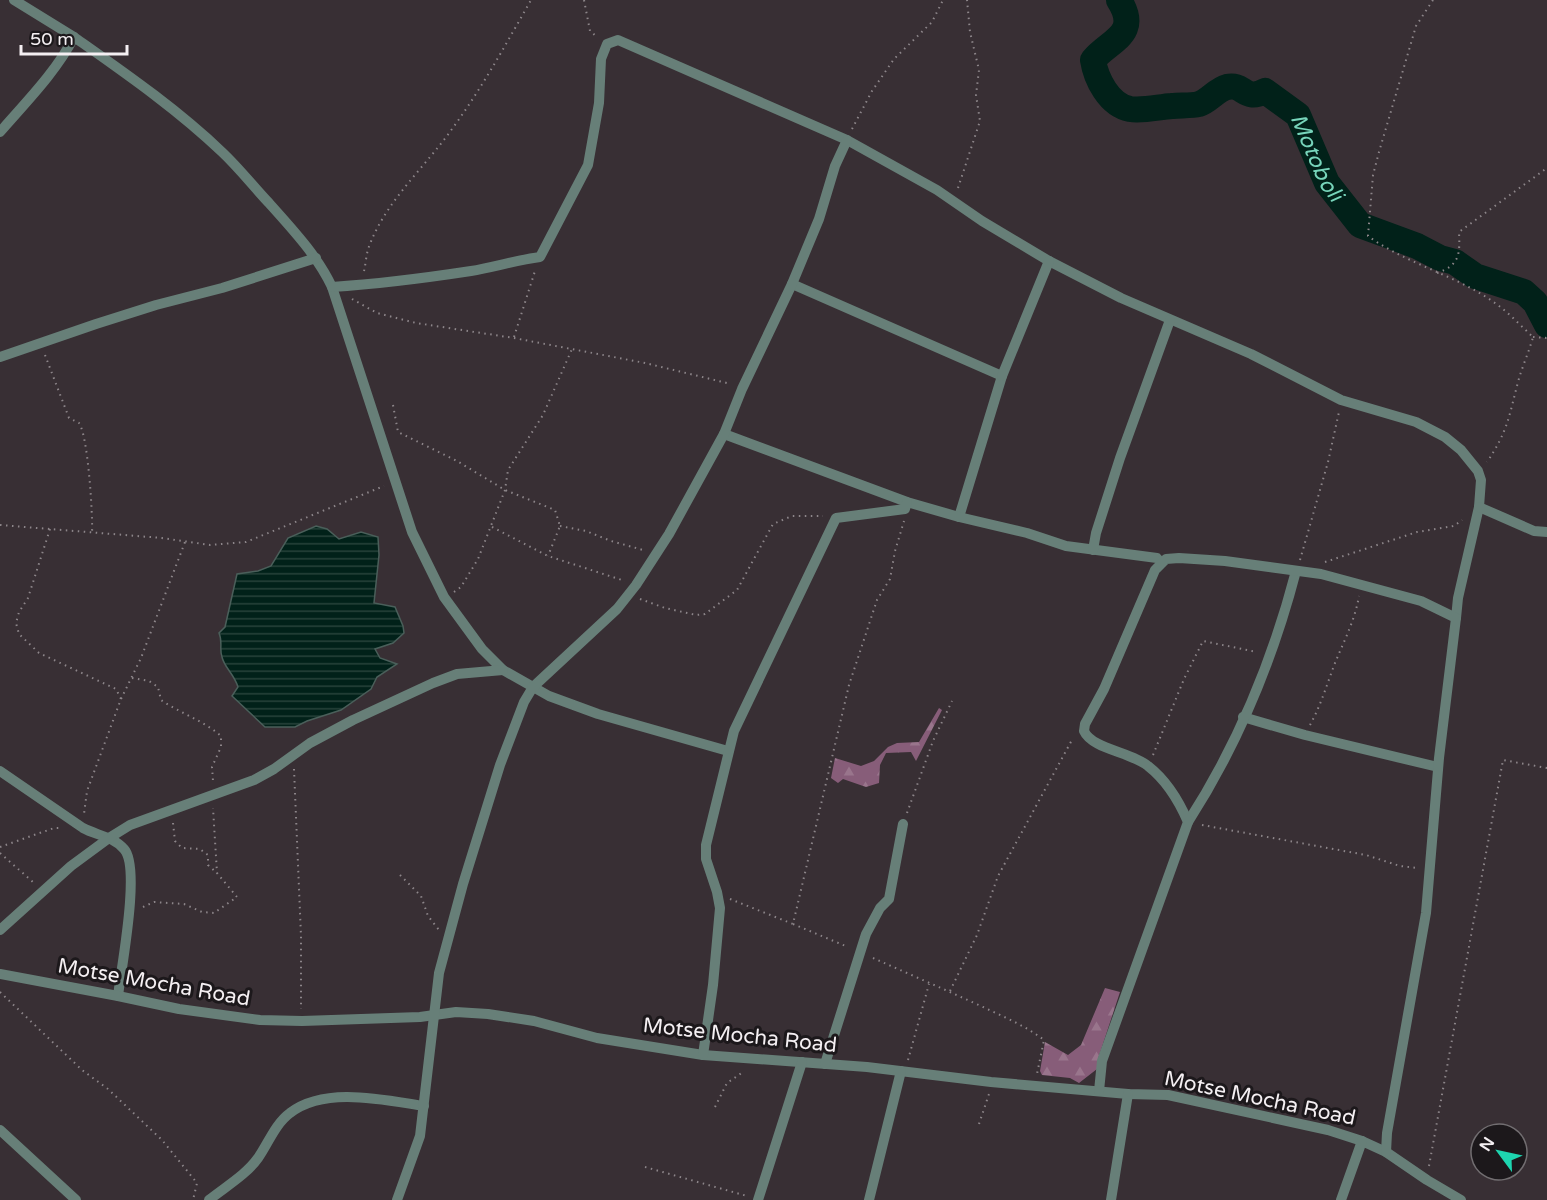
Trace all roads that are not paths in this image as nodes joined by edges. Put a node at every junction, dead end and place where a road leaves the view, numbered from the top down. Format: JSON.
{"nodes":[{"id":1,"x":14,"y":0,"type":"edge"},
{"id":2,"x":75,"y":37,"type":"junction"},
{"id":3,"x":0,"y":132,"type":"edge"},
{"id":4,"x":847,"y":140,"type":"junction"},
{"id":5,"x":316,"y":258,"type":"junction"},
{"id":6,"x":1049,"y":261,"type":"junction"},
{"id":7,"x":792,"y":285,"type":"junction"},
{"id":8,"x":332,"y":287,"type":"junction"},
{"id":9,"x":1170,"y":320,"type":"junction"},
{"id":10,"x":0,"y":357,"type":"edge"},
{"id":11,"x":1002,"y":376,"type":"junction"},
{"id":12,"x":724,"y":434,"type":"junction"},
{"id":13,"x":906,"y":506,"type":"junction"},
{"id":14,"x":1479,"y":507,"type":"junction"},
{"id":15,"x":959,"y":517,"type":"junction"},
{"id":16,"x":1547,"y":532,"type":"edge"},
{"id":17,"x":1093,"y":550,"type":"junction"},
{"id":18,"x":1161,"y":562,"type":"junction"},
{"id":19,"x":1296,"y":571,"type":"junction"},
{"id":20,"x":1456,"y":618,"type":"junction"},
{"id":21,"x":503,"y":670,"type":"junction"},
{"id":22,"x":533,"y":687,"type":"junction"},
{"id":23,"x":1243,"y":717,"type":"junction"},
{"id":24,"x":728,"y":751,"type":"junction"},
{"id":25,"x":1438,"y":767,"type":"junction"},
{"id":26,"x":0,"y":771,"type":"edge"},
{"id":27,"x":1188,"y":822,"type":"junction"},
{"id":28,"x":903,"y":824,"type":"road end"},
{"id":29,"x":109,"y":838,"type":"junction"},
{"id":30,"x":0,"y":930,"type":"edge"},
{"id":31,"x":0,"y":974,"type":"edge"},
{"id":32,"x":118,"y":996,"type":"junction"},
{"id":33,"x":436,"y":1016,"type":"junction"},
{"id":34,"x":704,"y":1055,"type":"junction"},
{"id":35,"x":802,"y":1062,"type":"junction"},
{"id":36,"x":825,"y":1064,"type":"junction"},
{"id":37,"x":903,"y":1071,"type":"junction"},
{"id":38,"x":1100,"y":1091,"type":"junction"},
{"id":39,"x":1128,"y":1094,"type":"junction"},
{"id":40,"x":424,"y":1106,"type":"junction"},
{"id":41,"x":0,"y":1130,"type":"edge"},
{"id":42,"x":1362,"y":1141,"type":"junction"},
{"id":43,"x":1386,"y":1152,"type":"junction"},
{"id":44,"x":76,"y":1200,"type":"edge"},
{"id":45,"x":209,"y":1200,"type":"edge"},
{"id":46,"x":398,"y":1200,"type":"edge"},
{"id":47,"x":759,"y":1200,"type":"edge"},
{"id":48,"x":869,"y":1200,"type":"edge"},
{"id":49,"x":1111,"y":1200,"type":"edge"},
{"id":50,"x":1341,"y":1200,"type":"edge"},
{"id":51,"x":1461,"y":1200,"type":"edge"}],
"edges":[{"from":1,"to":2,"type":"street"},
{"from":2,"to":3,"type":"street"},
{"from":2,"to":5,"type":"street"},
{"from":4,"to":6,"type":"street"},
{"from":4,"to":7,"type":"street"},
{"from":4,"to":8,"type":"street"},
{"from":5,"to":8,"type":"street"},
{"from":5,"to":10,"type":"street"},
{"from":6,"to":9,"type":"street"},
{"from":6,"to":11,"type":"street"},
{"from":7,"to":11,"type":"street"},
{"from":7,"to":12,"type":"street"},
{"from":8,"to":21,"type":"street"},
{"from":9,"to":14,"type":"street"},
{"from":9,"to":17,"type":"street"},
{"from":11,"to":15,"type":"street"},
{"from":12,"to":13,"type":"street"},
{"from":12,"to":22,"type":"street"},
{"from":13,"to":15,"type":"street"},
{"from":13,"to":24,"type":"street"},
{"from":14,"to":16,"type":"street"},
{"from":14,"to":20,"type":"street"},
{"from":15,"to":17,"type":"street"},
{"from":17,"to":18,"type":"street"},
{"from":18,"to":19,"type":"street"},
{"from":18,"to":27,"type":"street"},
{"from":19,"to":20,"type":"street"},
{"from":19,"to":23,"type":"street"},
{"from":20,"to":25,"type":"street"},
{"from":21,"to":22,"type":"street"},
{"from":21,"to":29,"type":"street"},
{"from":22,"to":24,"type":"street"},
{"from":22,"to":33,"type":"street"},
{"from":23,"to":25,"type":"street"},
{"from":23,"to":27,"type":"street"},
{"from":24,"to":34,"type":"street"},
{"from":25,"to":43,"type":"street"},
{"from":26,"to":29,"type":"street"},
{"from":27,"to":38,"type":"street"},
{"from":28,"to":36,"type":"street"},
{"from":29,"to":30,"type":"street"},
{"from":29,"to":32,"type":"street"},
{"from":31,"to":32,"type":"street","name":"Motse Mocha Road"},
{"from":32,"to":33,"type":"street","name":"Motse Mocha Road"},
{"from":33,"to":34,"type":"street","name":"Motse Mocha Road"},
{"from":33,"to":40,"type":"street"},
{"from":34,"to":35,"type":"street","name":"Motse Mocha Road"},
{"from":35,"to":36,"type":"street","name":"Motse Mocha Road"},
{"from":35,"to":47,"type":"street"},
{"from":36,"to":37,"type":"street","name":"Motse Mocha Road"},
{"from":37,"to":38,"type":"street","name":"Motse Mocha Road"},
{"from":37,"to":48,"type":"street"},
{"from":38,"to":39,"type":"street","name":"Motse Mocha Road"},
{"from":39,"to":42,"type":"street","name":"Motse Mocha Road"},
{"from":39,"to":49,"type":"street"},
{"from":40,"to":45,"type":"street"},
{"from":40,"to":46,"type":"street"},
{"from":41,"to":44,"type":"street"},
{"from":42,"to":43,"type":"street","name":"Motse Mocha Road"},
{"from":42,"to":50,"type":"street"},
{"from":43,"to":51,"type":"street","name":"Motse Mocha Road"}]}
